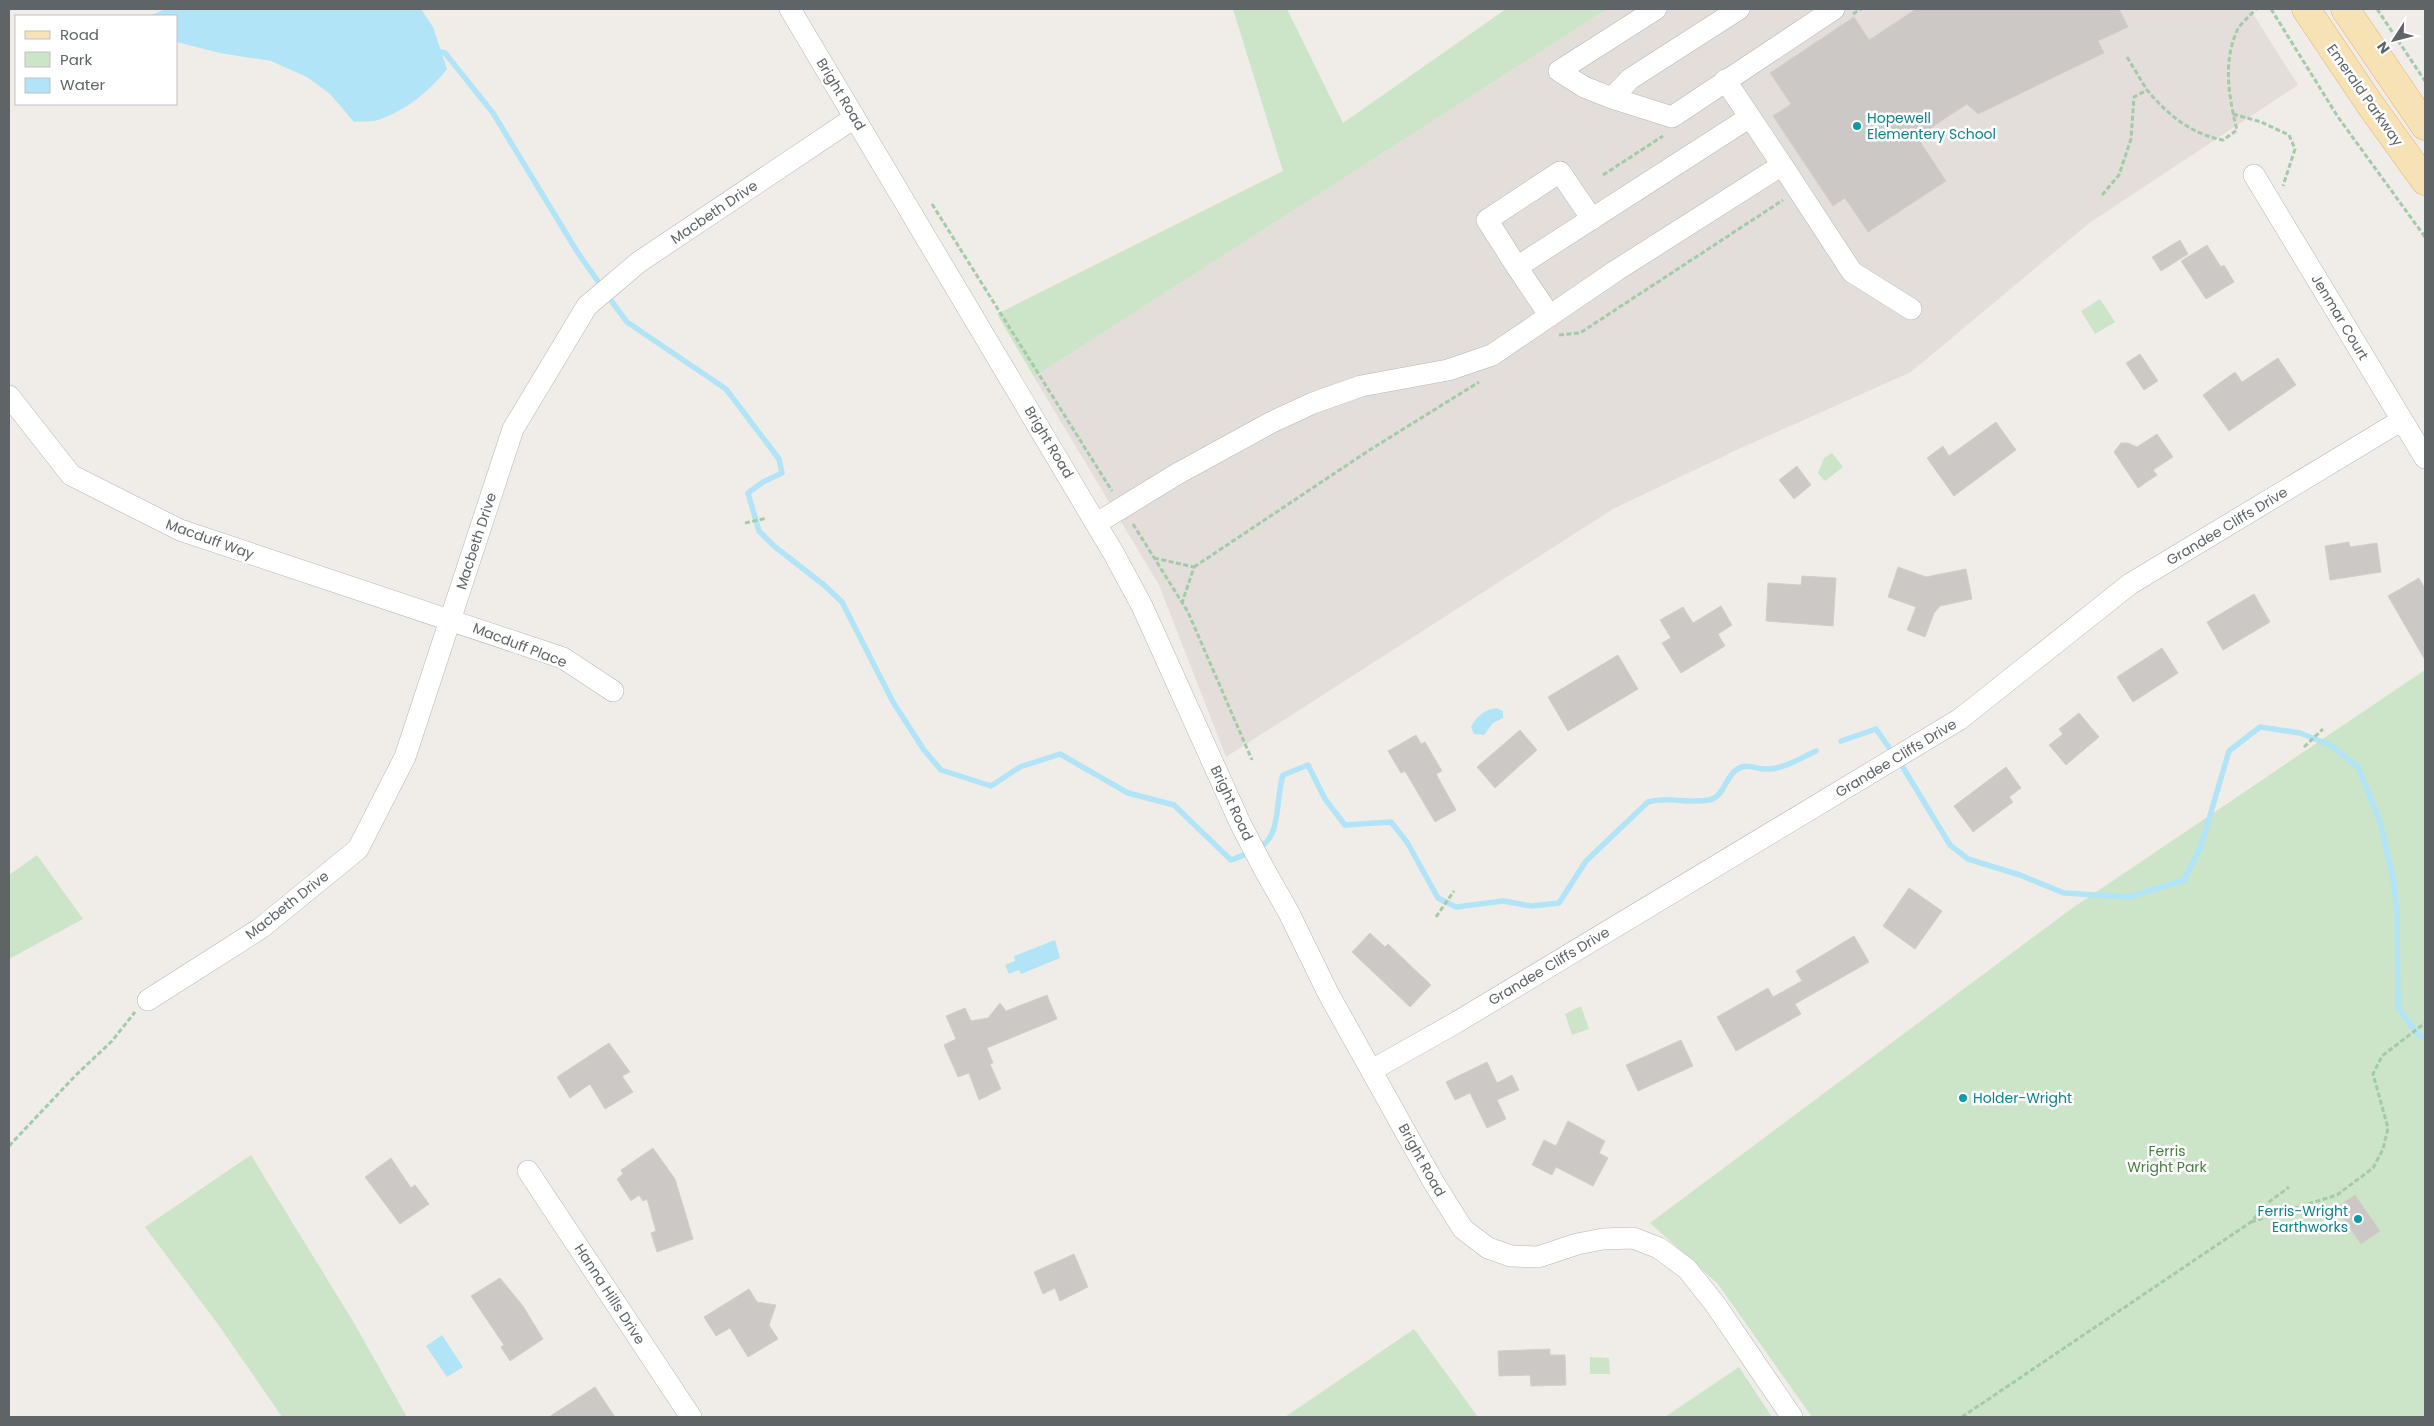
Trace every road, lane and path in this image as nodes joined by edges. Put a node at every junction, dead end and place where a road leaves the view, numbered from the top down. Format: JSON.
{"nodes":[{"id":1,"x":790,"y":9,"type":"edge"},
{"id":2,"x":1656,"y":9,"type":"edge"},
{"id":3,"x":1739,"y":9,"type":"edge"},
{"id":4,"x":1834,"y":9,"type":"edge"},
{"id":5,"x":2256,"y":9,"type":"edge"},
{"id":6,"x":2271,"y":9,"type":"edge"},
{"id":7,"x":2306,"y":9,"type":"edge"},
{"id":8,"x":2345,"y":9,"type":"edge"},
{"id":9,"x":2377,"y":9,"type":"edge"},
{"id":10,"x":2127,"y":57,"type":"dead end"},
{"id":11,"x":1725,"y":80,"type":"junction"},
{"id":12,"x":2425,"y":81,"type":"edge"},
{"id":13,"x":2147,"y":90,"type":"junction"},
{"id":14,"x":1612,"y":98,"type":"junction"},
{"id":15,"x":2232,"y":114,"type":"junction"},
{"id":16,"x":1750,"y":117,"type":"junction"},
{"id":17,"x":854,"y":118,"type":"junction"},
{"id":18,"x":2425,"y":126,"type":"edge"},
{"id":19,"x":1782,"y":165,"type":"junction"},
{"id":20,"x":2254,"y":175,"type":"dead end"},
{"id":21,"x":2425,"y":181,"type":"edge"},
{"id":22,"x":2102,"y":195,"type":"dead end"},
{"id":23,"x":930,"y":201,"type":"dead end"},
{"id":24,"x":2273,"y":206,"type":"junction"},
{"id":25,"x":1592,"y":219,"type":"junction"},
{"id":26,"x":2425,"y":237,"type":"edge"},
{"id":27,"x":1517,"y":267,"type":"junction"},
{"id":28,"x":1911,"y":309,"type":"dead end"},
{"id":29,"x":1550,"y":316,"type":"junction"},
{"id":30,"x":9,"y":396,"type":"edge"},
{"id":31,"x":2402,"y":420,"type":"junction"},
{"id":32,"x":2425,"y":458,"type":"edge"},
{"id":33,"x":1122,"y":508,"type":"junction"},
{"id":34,"x":767,"y":518,"type":"dead end"},
{"id":35,"x":745,"y":523,"type":"dead end"},
{"id":36,"x":1096,"y":523,"type":"junction"},
{"id":37,"x":1154,"y":558,"type":"junction"},
{"id":38,"x":1182,"y":604,"type":"junction"},
{"id":39,"x":450,"y":620,"type":"junction"},
{"id":40,"x":613,"y":691,"type":"dead end"},
{"id":41,"x":2323,"y":729,"type":"dead end"},
{"id":42,"x":2304,"y":747,"type":"dead end"},
{"id":43,"x":1252,"y":760,"type":"dead end"},
{"id":44,"x":1454,"y":891,"type":"dead end"},
{"id":45,"x":1436,"y":916,"type":"dead end"},
{"id":46,"x":148,"y":1000,"type":"joint"},
{"id":47,"x":2425,"y":1023,"type":"edge"},
{"id":48,"x":1372,"y":1070,"type":"junction"},
{"id":49,"x":9,"y":1146,"type":"edge"},
{"id":50,"x":528,"y":1171,"type":"dead end"},
{"id":51,"x":2289,"y":1187,"type":"dead end"},
{"id":52,"x":2251,"y":1222,"type":"junction"},
{"id":53,"x":690,"y":1417,"type":"edge"},
{"id":54,"x":1792,"y":1417,"type":"edge"},
{"id":55,"x":1962,"y":1417,"type":"edge"}],
"edges":[{"from":1,"to":17,"type":"street","name":"Bright Road"},
{"from":2,"to":14,"type":"street"},
{"from":3,"to":14,"type":"street"},
{"from":4,"to":11,"type":"street"},
{"from":5,"to":15,"type":"path"},
{"from":6,"to":26,"type":"path"},
{"from":7,"to":21,"type":"main road","name":"Emerald Parkway"},
{"from":8,"to":18,"type":"main road"},
{"from":9,"to":12,"type":"path"},
{"from":10,"to":13,"type":"path"},
{"from":11,"to":14,"type":"street"},
{"from":11,"to":16,"type":"street"},
{"from":13,"to":15,"type":"path"},
{"from":13,"to":22,"type":"path"},
{"from":15,"to":24,"type":"path"},
{"from":16,"to":19,"type":"street"},
{"from":16,"to":25,"type":"street"},
{"from":17,"to":36,"type":"street","name":"Bright Road"},
{"from":17,"to":39,"type":"street","name":"Macbeth Drive"},
{"from":19,"to":28,"type":"street"},
{"from":19,"to":29,"type":"street"},
{"from":20,"to":24,"type":"street","name":"Jenmar Court"},
{"from":23,"to":33,"type":"path"},
{"from":24,"to":31,"type":"street","name":"Jenmar Court"},
{"from":25,"to":27,"type":"street"},
{"from":25,"to":27,"type":"street"},
{"from":27,"to":29,"type":"street"},
{"from":29,"to":33,"type":"street"},
{"from":30,"to":39,"type":"street","name":"Macduff Way"},
{"from":31,"to":32,"type":"street","name":"Jenmar Court"},
{"from":31,"to":48,"type":"street","name":"Grandee Cliffs Drive"},
{"from":33,"to":36,"type":"street"},
{"from":33,"to":37,"type":"path"},
{"from":34,"to":35,"type":"path"},
{"from":36,"to":48,"type":"street","name":"Bright Road"},
{"from":37,"to":38,"type":"path"},
{"from":37,"to":38,"type":"path"},
{"from":38,"to":43,"type":"path"},
{"from":39,"to":40,"type":"street","name":"Macduff Place"},
{"from":39,"to":46,"type":"street","name":"Macbeth Drive"},
{"from":41,"to":42,"type":"path"},
{"from":44,"to":45,"type":"path"},
{"from":46,"to":49,"type":"path"},
{"from":47,"to":52,"type":"path"},
{"from":48,"to":54,"type":"street","name":"Bright Road"},
{"from":50,"to":53,"type":"street","name":"Hanna Hills Drive"},
{"from":51,"to":52,"type":"path"},
{"from":52,"to":55,"type":"path"}]}
